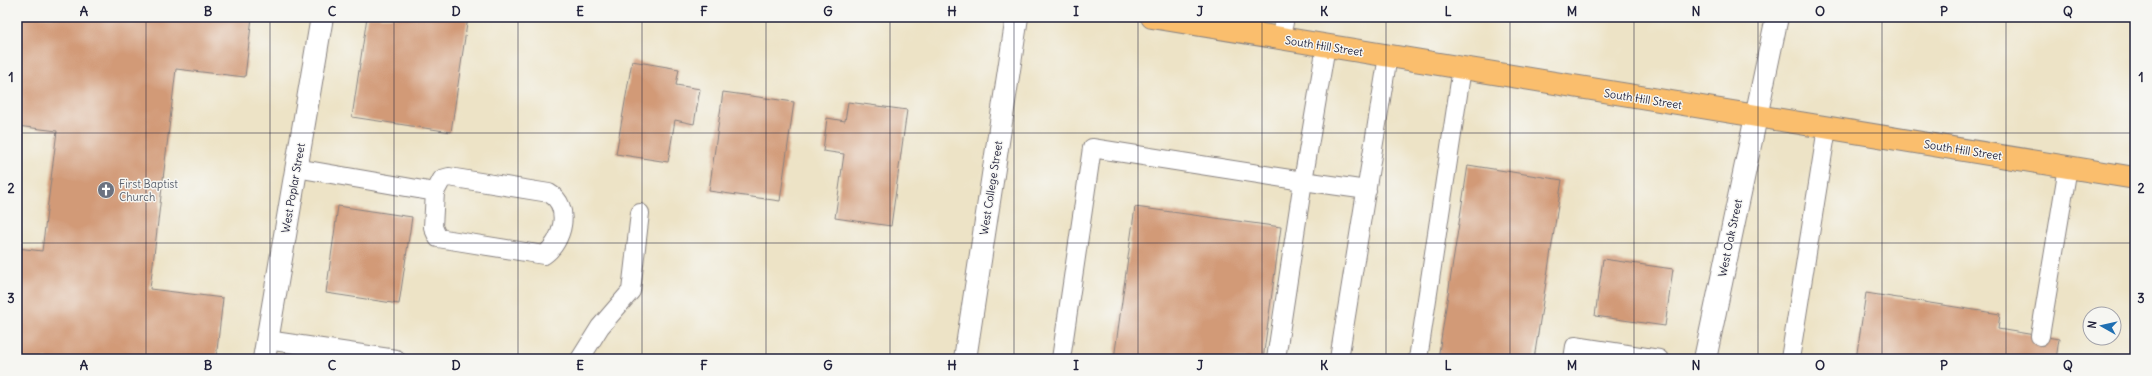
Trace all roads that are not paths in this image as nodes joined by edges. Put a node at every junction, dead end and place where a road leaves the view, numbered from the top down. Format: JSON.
{"nodes":[{"id":1,"x":322,"y":17,"type":"edge"},
{"id":2,"x":1017,"y":17,"type":"edge"},
{"id":3,"x":1152,"y":17,"type":"edge"},
{"id":4,"x":1285,"y":17,"type":"edge"},
{"id":5,"x":1777,"y":17,"type":"edge"},
{"id":6,"x":1281,"y":38,"type":"junction"},
{"id":7,"x":1326,"y":46,"type":"junction"},
{"id":8,"x":1388,"y":56,"type":"junction"},
{"id":9,"x":1462,"y":68,"type":"junction"},
{"id":10,"x":1756,"y":117,"type":"junction"},
{"id":11,"x":1827,"y":128,"type":"junction"},
{"id":12,"x":2068,"y":167,"type":"junction"},
{"id":13,"x":296,"y":168,"type":"junction"},
{"id":14,"x":2135,"y":178,"type":"edge"},
{"id":15,"x":1302,"y":181,"type":"junction"},
{"id":16,"x":1366,"y":190,"type":"junction"},
{"id":17,"x":435,"y":192,"type":"junction"},
{"id":18,"x":640,"y":213,"type":"dead end"},
{"id":19,"x":2040,"y":336,"type":"dead end"},
{"id":20,"x":265,"y":350,"type":"edge"},
{"id":21,"x":396,"y":359,"type":"edge"},
{"id":22,"x":580,"y":359,"type":"edge"},
{"id":23,"x":965,"y":359,"type":"edge"},
{"id":24,"x":1061,"y":359,"type":"edge"},
{"id":25,"x":1276,"y":359,"type":"edge"},
{"id":26,"x":1340,"y":359,"type":"edge"},
{"id":27,"x":1418,"y":359,"type":"edge"},
{"id":28,"x":1573,"y":359,"type":"edge"},
{"id":29,"x":1659,"y":359,"type":"edge"},
{"id":30,"x":1705,"y":359,"type":"edge"},
{"id":31,"x":1790,"y":359,"type":"edge"}],
"edges":[{"from":1,"to":13,"type":"street","name":"West Poplar Street"},
{"from":2,"to":23,"type":"street","name":"West College Street"},
{"from":3,"to":6,"type":"main road","name":"South Hill Street"},
{"from":4,"to":6,"type":"lane"},
{"from":5,"to":10,"type":"street","name":"West Oak Street"},
{"from":6,"to":7,"type":"main road","name":"South Hill Street"},
{"from":7,"to":8,"type":"main road","name":"South Hill Street"},
{"from":7,"to":15,"type":"lane"},
{"from":8,"to":9,"type":"main road","name":"South Hill Street"},
{"from":8,"to":16,"type":"lane"},
{"from":9,"to":10,"type":"main road","name":"South Hill Street"},
{"from":9,"to":27,"type":"lane"},
{"from":10,"to":11,"type":"main road","name":"South Hill Street"},
{"from":10,"to":30,"type":"street","name":"West Oak Street"},
{"from":11,"to":12,"type":"main road","name":"South Hill Street"},
{"from":11,"to":31,"type":"lane"},
{"from":12,"to":14,"type":"main road","name":"South Hill Street"},
{"from":12,"to":19,"type":"lane"},
{"from":13,"to":17,"type":"lane"},
{"from":13,"to":20,"type":"street","name":"West Poplar Street"},
{"from":15,"to":16,"type":"lane"},
{"from":15,"to":24,"type":"lane"},
{"from":15,"to":25,"type":"lane"},
{"from":16,"to":26,"type":"lane"},
{"from":17,"to":17,"type":"lane"},
{"from":18,"to":22,"type":"lane"},
{"from":20,"to":21,"type":"lane"},
{"from":28,"to":29,"type":"lane"}]}
